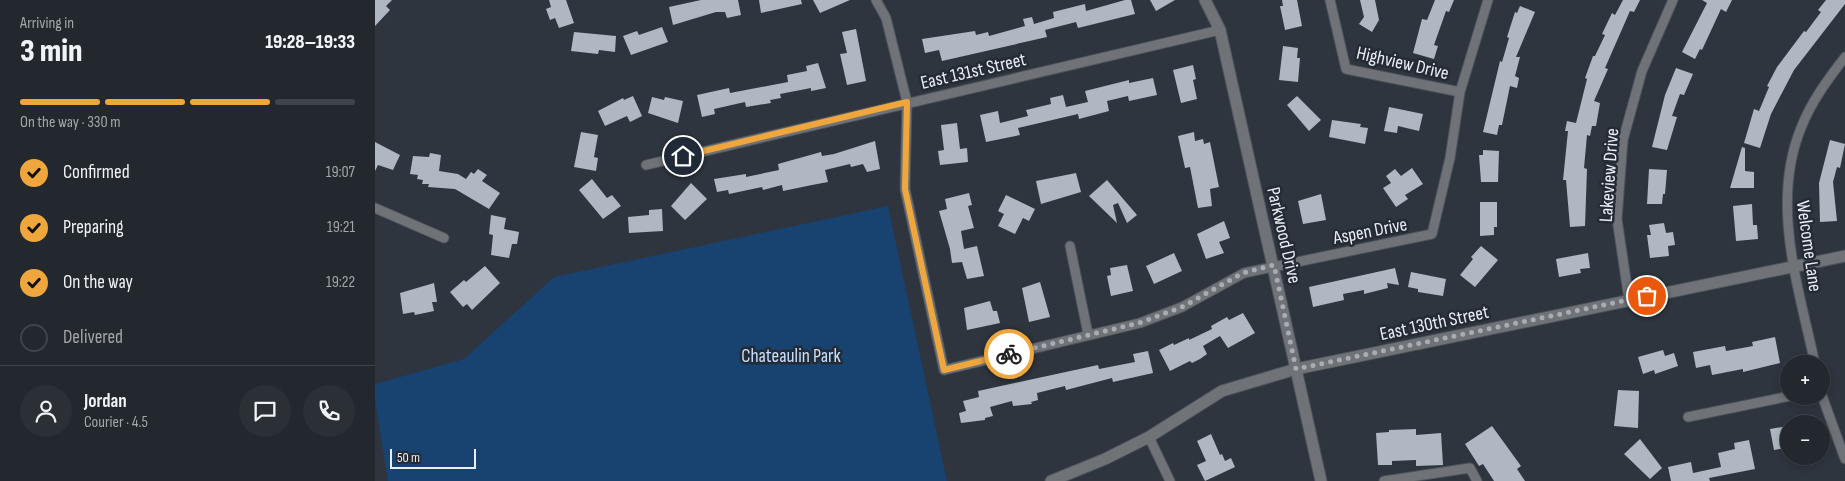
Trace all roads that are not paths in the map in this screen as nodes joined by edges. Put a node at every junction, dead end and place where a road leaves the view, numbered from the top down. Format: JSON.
{"nodes":[{"id":1,"x":877,"y":0,"type":"edge"},
{"id":2,"x":1205,"y":0,"type":"edge"},
{"id":3,"x":1330,"y":0,"type":"edge"},
{"id":4,"x":1489,"y":0,"type":"edge"},
{"id":5,"x":1673,"y":0,"type":"edge"},
{"id":6,"x":1220,"y":30,"type":"junction"},
{"id":7,"x":1845,"y":57,"type":"edge"},
{"id":8,"x":1460,"y":92,"type":"junction"},
{"id":9,"x":907,"y":102,"type":"junction"},
{"id":10,"x":646,"y":165,"type":"dead end"},
{"id":11,"x":375,"y":208,"type":"edge"},
{"id":12,"x":444,"y":238,"type":"dead end"},
{"id":13,"x":1070,"y":246,"type":"dead end"},
{"id":14,"x":1845,"y":256,"type":"edge"},
{"id":15,"x":1274,"y":265,"type":"junction"},
{"id":16,"x":1795,"y":266,"type":"junction"},
{"id":17,"x":1629,"y":300,"type":"junction"},
{"id":18,"x":1088,"y":334,"type":"junction"},
{"id":19,"x":1813,"y":355,"type":"edge"},
{"id":20,"x":1296,"y":369,"type":"junction"},
{"id":21,"x":1780,"y":398,"type":"edge"},
{"id":22,"x":1825,"y":405,"type":"edge"},
{"id":23,"x":1688,"y":417,"type":"dead end"},
{"id":24,"x":1149,"y":438,"type":"junction"},
{"id":25,"x":1845,"y":459,"type":"edge"},
{"id":26,"x":1051,"y":481,"type":"edge"},
{"id":27,"x":1170,"y":481,"type":"edge"},
{"id":28,"x":1321,"y":481,"type":"edge"},
{"id":29,"x":1384,"y":481,"type":"edge"},
{"id":30,"x":1477,"y":481,"type":"edge"}],
"edges":[{"from":1,"to":9,"type":"street"},
{"from":2,"to":6,"type":"street","name":"Parkwood Drive"},
{"from":3,"to":8,"type":"street","name":"Highview Drive"},
{"from":4,"to":8,"type":"street","name":"Aspen Drive"},
{"from":5,"to":17,"type":"street","name":"Lakeview Drive"},
{"from":6,"to":9,"type":"street","name":"East 131st Street"},
{"from":6,"to":15,"type":"street","name":"Parkwood Drive"},
{"from":7,"to":16,"type":"street","name":"Welcome Lane"},
{"from":8,"to":15,"type":"street","name":"Aspen Drive"},
{"from":9,"to":10,"type":"street","name":"East 131st Street"},
{"from":9,"to":18,"type":"street","name":"Aspen Drive"},
{"from":11,"to":12,"type":"street"},
{"from":13,"to":18,"type":"street"},
{"from":14,"to":16,"type":"street","name":"East 130th Street"},
{"from":15,"to":18,"type":"street","name":"Aspen Drive"},
{"from":15,"to":20,"type":"street","name":"Parkwood Drive"},
{"from":16,"to":17,"type":"street","name":"East 130th Street"},
{"from":16,"to":19,"type":"street","name":"Welcome Lane"},
{"from":17,"to":20,"type":"street","name":"East 130th Street"},
{"from":20,"to":24,"type":"street","name":"East 130th Street"},
{"from":20,"to":28,"type":"street","name":"Parkwood Drive"},
{"from":21,"to":23,"type":"street"},
{"from":22,"to":25,"type":"street"},
{"from":24,"to":26,"type":"street","name":"East 130th Street"},
{"from":24,"to":27,"type":"street"},
{"from":29,"to":30,"type":"street"}]}
